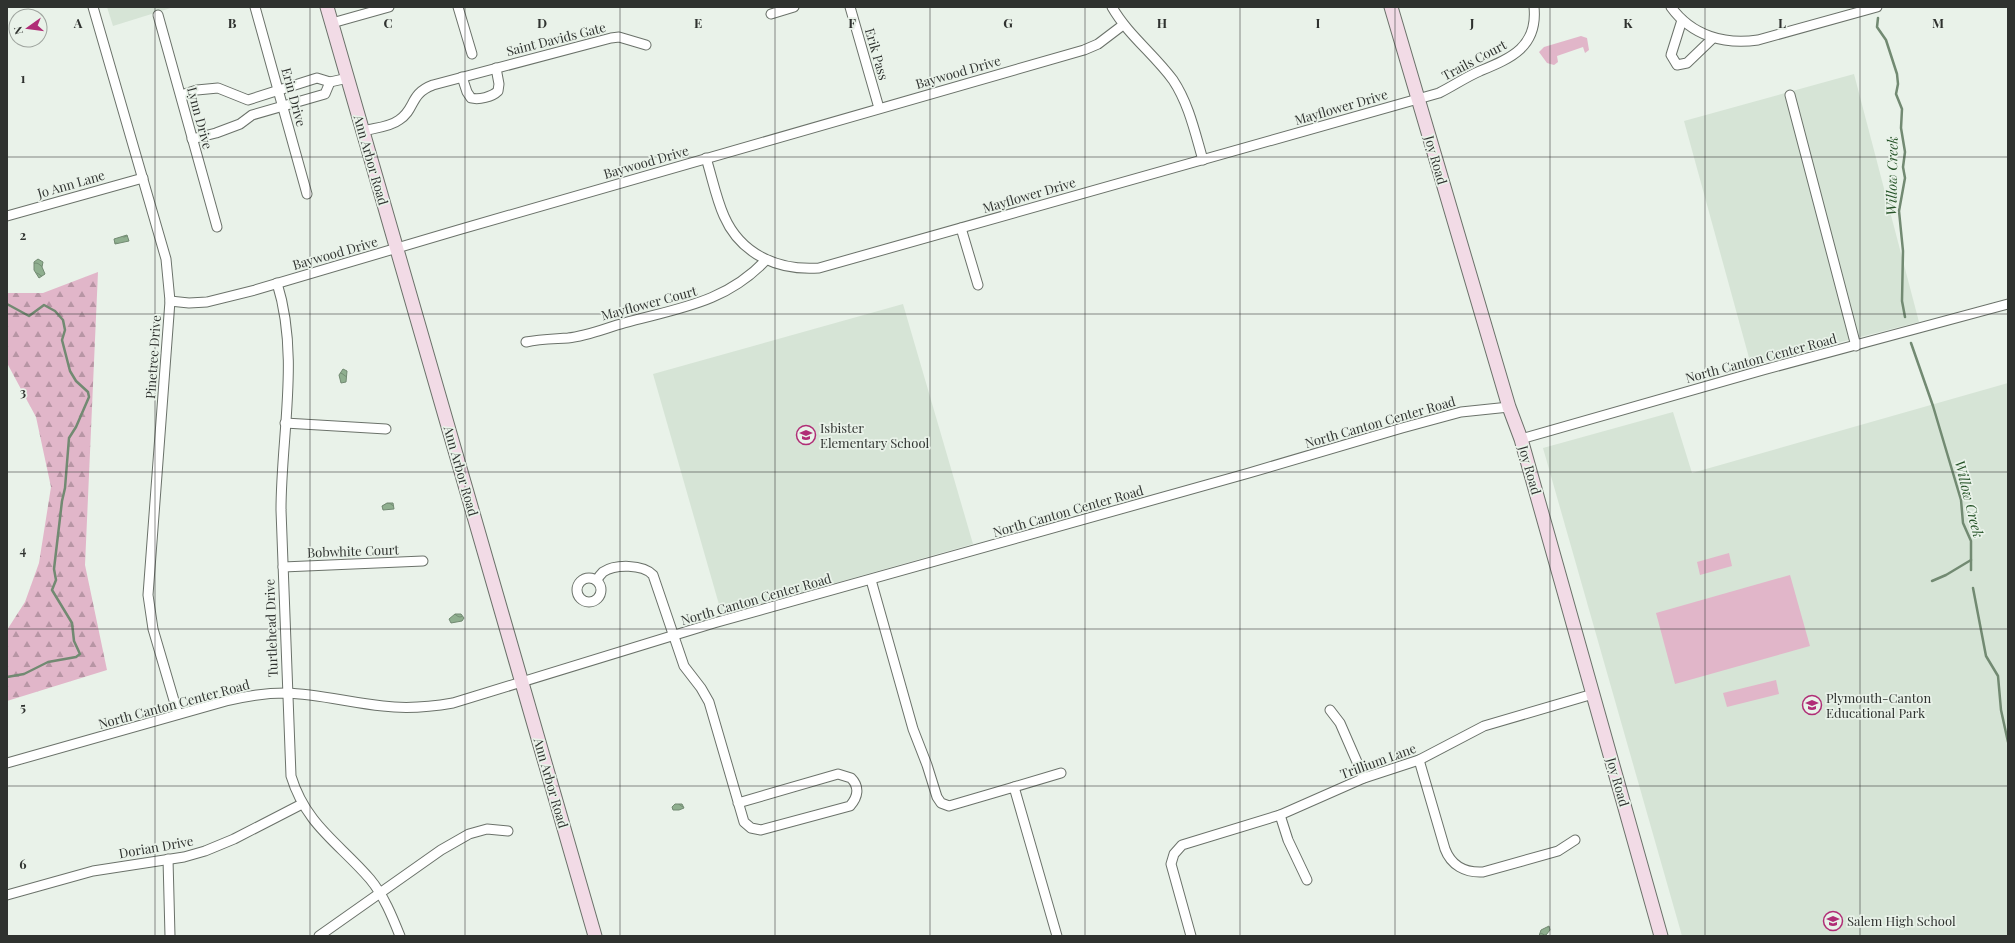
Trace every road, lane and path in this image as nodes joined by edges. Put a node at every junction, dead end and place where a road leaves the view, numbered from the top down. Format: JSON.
{"nodes":[{"id":1,"x":93,"y":7,"type":"edge"},
{"id":2,"x":255,"y":7,"type":"edge"},
{"id":3,"x":327,"y":7,"type":"edge"},
{"id":4,"x":389,"y":7,"type":"edge"},
{"id":5,"x":458,"y":7,"type":"edge"},
{"id":6,"x":794,"y":7,"type":"edge"},
{"id":7,"x":850,"y":7,"type":"edge"},
{"id":8,"x":1112,"y":7,"type":"edge"},
{"id":9,"x":1391,"y":7,"type":"edge"},
{"id":10,"x":1534,"y":7,"type":"edge"},
{"id":11,"x":1671,"y":7,"type":"edge"},
{"id":12,"x":1877,"y":7,"type":"edge"},
{"id":13,"x":771,"y":14,"type":"dead end"},
{"id":14,"x":158,"y":15,"type":"dead end"},
{"id":15,"x":1682,"y":20,"type":"junction"},
{"id":16,"x":332,"y":23,"type":"junction"},
{"id":17,"x":1123,"y":25,"type":"junction"},
{"id":18,"x":1713,"y":38,"type":"junction"},
{"id":19,"x":646,"y":45,"type":"dead end"},
{"id":20,"x":472,"y":54,"type":"dead end"},
{"id":21,"x":496,"y":68,"type":"junction"},
{"id":22,"x":462,"y":77,"type":"junction"},
{"id":23,"x":348,"y":78,"type":"junction"},
{"id":24,"x":330,"y":82,"type":"junction"},
{"id":25,"x":278,"y":91,"type":"junction"},
{"id":26,"x":181,"y":95,"type":"junction"},
{"id":27,"x":1790,"y":95,"type":"dead end"},
{"id":28,"x":1418,"y":99,"type":"junction"},
{"id":29,"x":248,"y":100,"type":"junction"},
{"id":30,"x":283,"y":106,"type":"junction"},
{"id":31,"x":879,"y":108,"type":"junction"},
{"id":32,"x":252,"y":115,"type":"junction"},
{"id":33,"x":363,"y":131,"type":"junction"},
{"id":34,"x":192,"y":139,"type":"junction"},
{"id":35,"x":706,"y":158,"type":"junction"},
{"id":36,"x":1203,"y":160,"type":"junction"},
{"id":37,"x":142,"y":178,"type":"junction"},
{"id":38,"x":307,"y":194,"type":"dead end"},
{"id":39,"x":7,"y":216,"type":"edge"},
{"id":40,"x":217,"y":227,"type":"dead end"},
{"id":41,"x":961,"y":228,"type":"junction"},
{"id":42,"x":397,"y":248,"type":"junction"},
{"id":43,"x":766,"y":260,"type":"junction"},
{"id":44,"x":277,"y":284,"type":"junction"},
{"id":45,"x":978,"y":285,"type":"dead end"},
{"id":46,"x":170,"y":301,"type":"junction"},
{"id":47,"x":2008,"y":304,"type":"edge"},
{"id":48,"x":526,"y":342,"type":"dead end"},
{"id":49,"x":1856,"y":346,"type":"junction"},
{"id":50,"x":1509,"y":407,"type":"junction"},
{"id":51,"x":284,"y":423,"type":"junction"},
{"id":52,"x":386,"y":429,"type":"dead end"},
{"id":53,"x":1521,"y":439,"type":"junction"},
{"id":54,"x":423,"y":561,"type":"dead end"},
{"id":55,"x":283,"y":567,"type":"junction"},
{"id":56,"x":597,"y":580,"type":"dead end"},
{"id":57,"x":871,"y":580,"type":"junction"},
{"id":58,"x":672,"y":636,"type":"junction"},
{"id":59,"x":522,"y":683,"type":"junction"},
{"id":60,"x":286,"y":693,"type":"junction"},
{"id":61,"x":1593,"y":694,"type":"junction"},
{"id":62,"x":1330,"y":710,"type":"dead end"},
{"id":63,"x":178,"y":714,"type":"junction"},
{"id":64,"x":1419,"y":760,"type":"junction"},
{"id":65,"x":7,"y":763,"type":"edge"},
{"id":66,"x":1061,"y":773,"type":"dead end"},
{"id":67,"x":1364,"y":778,"type":"junction"},
{"id":68,"x":1014,"y":787,"type":"junction"},
{"id":69,"x":738,"y":803,"type":"junction"},
{"id":70,"x":302,"y":804,"type":"junction"},
{"id":71,"x":1280,"y":814,"type":"junction"},
{"id":72,"x":508,"y":831,"type":"dead end"},
{"id":73,"x":1575,"y":840,"type":"dead end"},
{"id":74,"x":168,"y":859,"type":"junction"},
{"id":75,"x":1307,"y":880,"type":"dead end"},
{"id":76,"x":380,"y":892,"type":"junction"},
{"id":77,"x":7,"y":895,"type":"edge"},
{"id":78,"x":170,"y":936,"type":"edge"},
{"id":79,"x":319,"y":936,"type":"edge"},
{"id":80,"x":400,"y":936,"type":"edge"},
{"id":81,"x":595,"y":936,"type":"edge"},
{"id":82,"x":1057,"y":936,"type":"edge"},
{"id":83,"x":1191,"y":936,"type":"edge"},
{"id":84,"x":1661,"y":936,"type":"edge"}],
"edges":[{"from":1,"to":37,"type":"street","name":"Pinetree Drive"},
{"from":2,"to":25,"type":"street","name":"Erin Drive"},
{"from":3,"to":16,"type":"main road","name":"Ann Arbor Road"},
{"from":4,"to":16,"type":"street"},
{"from":5,"to":20,"type":"street"},
{"from":6,"to":13,"type":"street"},
{"from":7,"to":31,"type":"street","name":"Erik Pass"},
{"from":8,"to":17,"type":"street"},
{"from":9,"to":28,"type":"main road","name":"Joy Road"},
{"from":10,"to":28,"type":"street","name":"Trails Court"},
{"from":11,"to":15,"type":"street"},
{"from":12,"to":18,"type":"street"},
{"from":14,"to":26,"type":"street","name":"Lynn Drive"},
{"from":15,"to":18,"type":"street"},
{"from":15,"to":18,"type":"street"},
{"from":16,"to":23,"type":"main road","name":"Ann Arbor Road"},
{"from":17,"to":31,"type":"street","name":"Baywood Drive"},
{"from":17,"to":36,"type":"street"},
{"from":19,"to":21,"type":"street","name":"Saint Davids Gate"},
{"from":21,"to":22,"type":"street","name":"Saint Davids Gate"},
{"from":21,"to":22,"type":"street","name":"Saint Davids Gate"},
{"from":22,"to":33,"type":"street","name":"Saint Davids Gate"},
{"from":23,"to":24,"type":"street"},
{"from":23,"to":33,"type":"main road","name":"Ann Arbor Road"},
{"from":24,"to":25,"type":"street"},
{"from":24,"to":30,"type":"street"},
{"from":25,"to":29,"type":"street"},
{"from":25,"to":30,"type":"street","name":"Erin Drive"},
{"from":26,"to":29,"type":"street"},
{"from":26,"to":34,"type":"street","name":"Lynn Drive"},
{"from":27,"to":49,"type":"street"},
{"from":28,"to":36,"type":"street","name":"Mayflower Drive"},
{"from":28,"to":50,"type":"main road","name":"Joy Road"},
{"from":29,"to":32,"type":"street"},
{"from":30,"to":32,"type":"street"},
{"from":30,"to":38,"type":"street","name":"Erin Drive"},
{"from":31,"to":35,"type":"street","name":"Baywood Drive"},
{"from":32,"to":34,"type":"street"},
{"from":33,"to":42,"type":"main road","name":"Ann Arbor Road"},
{"from":34,"to":40,"type":"street","name":"Lynn Drive"},
{"from":35,"to":42,"type":"street","name":"Baywood Drive"},
{"from":35,"to":43,"type":"street","name":"Mayflower Drive"},
{"from":36,"to":41,"type":"street","name":"Mayflower Drive"},
{"from":37,"to":39,"type":"street","name":"Jo Ann Lane"},
{"from":37,"to":46,"type":"street","name":"Pinetree Drive"},
{"from":41,"to":43,"type":"street","name":"Mayflower Drive"},
{"from":41,"to":45,"type":"street"},
{"from":42,"to":44,"type":"street","name":"Baywood Drive"},
{"from":42,"to":59,"type":"main road","name":"Ann Arbor Road"},
{"from":43,"to":48,"type":"street","name":"Mayflower Court"},
{"from":44,"to":46,"type":"street","name":"Baywood Drive"},
{"from":44,"to":51,"type":"street","name":"Turtlehead Drive"},
{"from":46,"to":63,"type":"street","name":"Pinetree Drive"},
{"from":47,"to":49,"type":"street","name":"North Canton Center Road"},
{"from":49,"to":53,"type":"street","name":"North Canton Center Road"},
{"from":50,"to":53,"type":"main road","name":"Joy Road"},
{"from":50,"to":57,"type":"street","name":"North Canton Center Road"},
{"from":51,"to":52,"type":"street"},
{"from":51,"to":55,"type":"street","name":"Turtlehead Drive"},
{"from":53,"to":61,"type":"main road","name":"Joy Road"},
{"from":54,"to":55,"type":"street","name":"Bobwhite Court"},
{"from":55,"to":60,"type":"street","name":"Turtlehead Drive"},
{"from":56,"to":58,"type":"street"},
{"from":57,"to":58,"type":"street","name":"North Canton Center Road"},
{"from":57,"to":68,"type":"street"},
{"from":58,"to":59,"type":"street","name":"North Canton Center Road"},
{"from":58,"to":69,"type":"street"},
{"from":59,"to":60,"type":"street","name":"North Canton Center Road"},
{"from":59,"to":81,"type":"main road","name":"Ann Arbor Road"},
{"from":60,"to":63,"type":"street","name":"North Canton Center Road"},
{"from":60,"to":70,"type":"street","name":"Turtlehead Drive"},
{"from":61,"to":64,"type":"street","name":"Trillium Lane"},
{"from":61,"to":84,"type":"main road","name":"Joy Road"},
{"from":62,"to":67,"type":"street"},
{"from":63,"to":65,"type":"street","name":"North Canton Center Road"},
{"from":64,"to":67,"type":"street","name":"Trillium Lane"},
{"from":64,"to":73,"type":"street"},
{"from":66,"to":68,"type":"street"},
{"from":67,"to":71,"type":"street","name":"Trillium Lane"},
{"from":68,"to":82,"type":"street"},
{"from":69,"to":69,"type":"street"},
{"from":70,"to":74,"type":"street","name":"Dorian Drive"},
{"from":70,"to":76,"type":"street","name":"Turtlehead Drive"},
{"from":71,"to":75,"type":"street"},
{"from":71,"to":83,"type":"street","name":"Trillium Lane"},
{"from":72,"to":76,"type":"street"},
{"from":74,"to":77,"type":"street","name":"Dorian Drive"},
{"from":74,"to":78,"type":"street"},
{"from":76,"to":79,"type":"street"},
{"from":76,"to":80,"type":"street","name":"Turtlehead Drive"}]}
